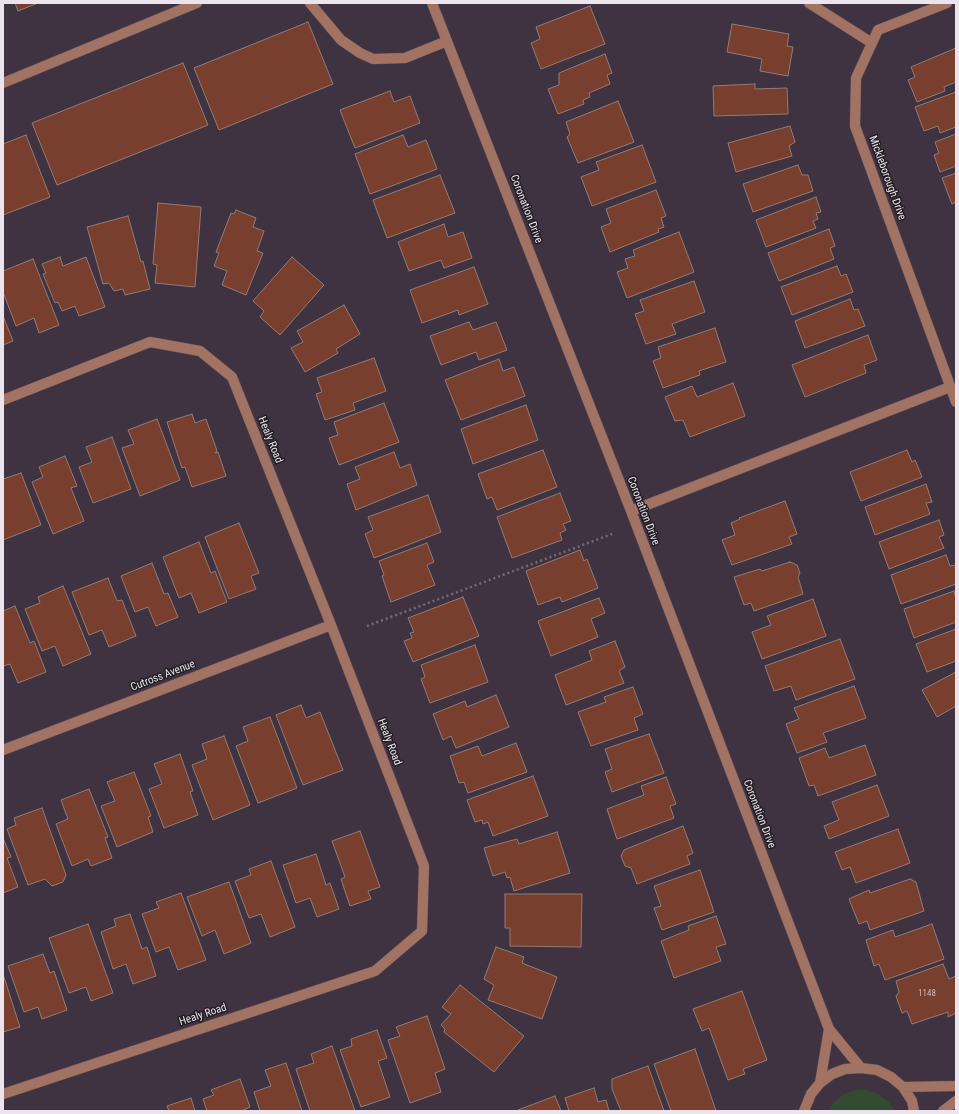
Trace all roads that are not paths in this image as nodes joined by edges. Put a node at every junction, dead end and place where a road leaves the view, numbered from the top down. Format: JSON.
{"nodes":[{"id":1,"x":197,"y":3,"type":"edge"},
{"id":2,"x":310,"y":3,"type":"edge"},
{"id":3,"x":432,"y":3,"type":"edge"},
{"id":4,"x":809,"y":3,"type":"edge"},
{"id":5,"x":946,"y":3,"type":"edge"},
{"id":6,"x":447,"y":41,"type":"junction"},
{"id":7,"x":872,"y":43,"type":"junction"},
{"id":8,"x":3,"y":83,"type":"edge"},
{"id":9,"x":950,"y":387,"type":"junction"},
{"id":10,"x":3,"y":400,"type":"edge"},
{"id":11,"x":956,"y":402,"type":"edge"},
{"id":12,"x":631,"y":511,"type":"junction"},
{"id":13,"x":331,"y":625,"type":"junction"},
{"id":14,"x":3,"y":750,"type":"edge"},
{"id":15,"x":829,"y":1029,"type":"junction"},
{"id":16,"x":861,"y":1068,"type":"junction"},
{"id":17,"x":820,"y":1083,"type":"junction"},
{"id":18,"x":956,"y":1086,"type":"edge"},
{"id":19,"x":903,"y":1088,"type":"junction"},
{"id":20,"x":3,"y":1094,"type":"edge"},
{"id":21,"x":956,"y":1101,"type":"edge"},
{"id":22,"x":804,"y":1111,"type":"edge"},
{"id":23,"x":914,"y":1111,"type":"edge"},
{"id":24,"x":943,"y":1111,"type":"edge"}],
"edges":[{"from":1,"to":8,"type":"street"},
{"from":2,"to":6,"type":"street"},
{"from":3,"to":6,"type":"street","name":"Coronation Drive"},
{"from":4,"to":7,"type":"street"},
{"from":5,"to":7,"type":"street","name":"Mickleborough Drive"},
{"from":6,"to":12,"type":"street","name":"Coronation Drive"},
{"from":7,"to":9,"type":"street","name":"Mickleborough Drive"},
{"from":9,"to":11,"type":"street","name":"Mickleborough Drive"},
{"from":9,"to":12,"type":"street"},
{"from":10,"to":13,"type":"street","name":"Healy Road"},
{"from":12,"to":15,"type":"street","name":"Coronation Drive"},
{"from":13,"to":14,"type":"street","name":"Cutross Avenue"},
{"from":13,"to":20,"type":"street","name":"Healy Road"},
{"from":15,"to":16,"type":"street","name":"Coronation Drive"},
{"from":15,"to":17,"type":"street"},
{"from":16,"to":17,"type":"street"},
{"from":16,"to":19,"type":"street"},
{"from":17,"to":22,"type":"street"},
{"from":18,"to":19,"type":"street"},
{"from":19,"to":23,"type":"street"},
{"from":21,"to":24,"type":"street"}]}
